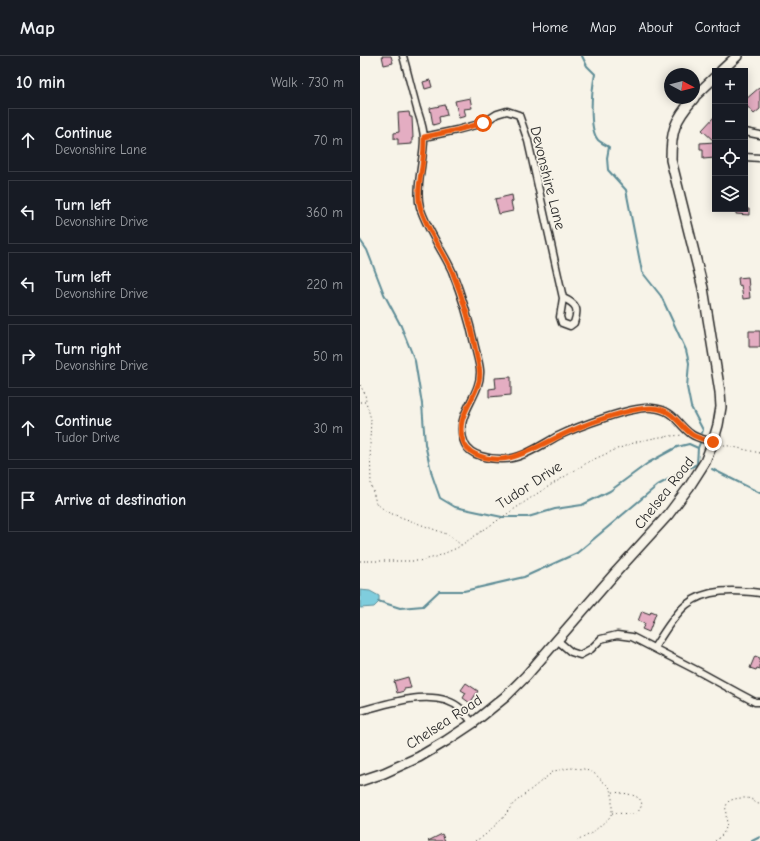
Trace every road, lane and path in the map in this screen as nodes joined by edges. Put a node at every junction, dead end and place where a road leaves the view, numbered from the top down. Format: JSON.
{"nodes":[{"id":1,"x":404,"y":56,"type":"edge"},
{"id":2,"x":738,"y":56,"type":"edge"},
{"id":3,"x":724,"y":68,"type":"edge"},
{"id":4,"x":712,"y":80,"type":"edge"},
{"id":5,"x":700,"y":92,"type":"edge"},
{"id":6,"x":688,"y":104,"type":"edge"},
{"id":7,"x":748,"y":133,"type":"edge"},
{"id":8,"x":760,"y":135,"type":"edge"},
{"id":9,"x":424,"y":137,"type":"junction"},
{"id":10,"x":748,"y":157,"type":"edge"},
{"id":11,"x":760,"y":158,"type":"edge"},
{"id":12,"x":563,"y":298,"type":"dead end"},
{"id":13,"x":360,"y":385,"type":"edge"},
{"id":14,"x":360,"y":402,"type":"edge"},
{"id":15,"x":366,"y":402,"type":"junction"},
{"id":16,"x":691,"y":434,"type":"junction"},
{"id":17,"x":713,"y":442,"type":"junction"},
{"id":18,"x":760,"y":453,"type":"edge"},
{"id":19,"x":461,"y":545,"type":"junction"},
{"id":20,"x":360,"y":561,"type":"edge"},
{"id":21,"x":760,"y":593,"type":"edge"},
{"id":22,"x":557,"y":640,"type":"junction"},
{"id":23,"x":654,"y":648,"type":"junction"},
{"id":24,"x":760,"y":702,"type":"edge"},
{"id":25,"x":360,"y":712,"type":"edge"},
{"id":26,"x":473,"y":723,"type":"junction"},
{"id":27,"x":360,"y":781,"type":"edge"},
{"id":28,"x":612,"y":792,"type":"junction"},
{"id":29,"x":760,"y":804,"type":"edge"},
{"id":30,"x":612,"y":813,"type":"junction"},
{"id":31,"x":475,"y":841,"type":"edge"},
{"id":32,"x":577,"y":841,"type":"edge"},
{"id":33,"x":714,"y":841,"type":"edge"}],
"edges":[{"from":1,"to":9,"type":"street"},
{"from":2,"to":3,"type":"street"},
{"from":4,"to":5,"type":"street","name":"Chelsea Road"},
{"from":6,"to":17,"type":"street","name":"Chelsea Road"},
{"from":7,"to":8,"type":"street"},
{"from":9,"to":12,"type":"street","name":"Devonshire Lane"},
{"from":9,"to":16,"type":"street"},
{"from":10,"to":11,"type":"street"},
{"from":13,"to":15,"type":"path"},
{"from":14,"to":15,"type":"path"},
{"from":15,"to":19,"type":"path"},
{"from":16,"to":17,"type":"street"},
{"from":16,"to":19,"type":"path","name":"Tudor Drive"},
{"from":17,"to":18,"type":"path"},
{"from":17,"to":22,"type":"street","name":"Chelsea Road"},
{"from":19,"to":20,"type":"path","name":"Tudor Drive"},
{"from":21,"to":23,"type":"street"},
{"from":22,"to":23,"type":"street"},
{"from":22,"to":26,"type":"street","name":"Chelsea Road"},
{"from":23,"to":24,"type":"street"},
{"from":25,"to":26,"type":"street"},
{"from":26,"to":27,"type":"street","name":"Chelsea Road"},
{"from":28,"to":30,"type":"path"},
{"from":28,"to":30,"type":"path"},
{"from":28,"to":31,"type":"path"},
{"from":29,"to":33,"type":"path"},
{"from":30,"to":32,"type":"path"}]}
